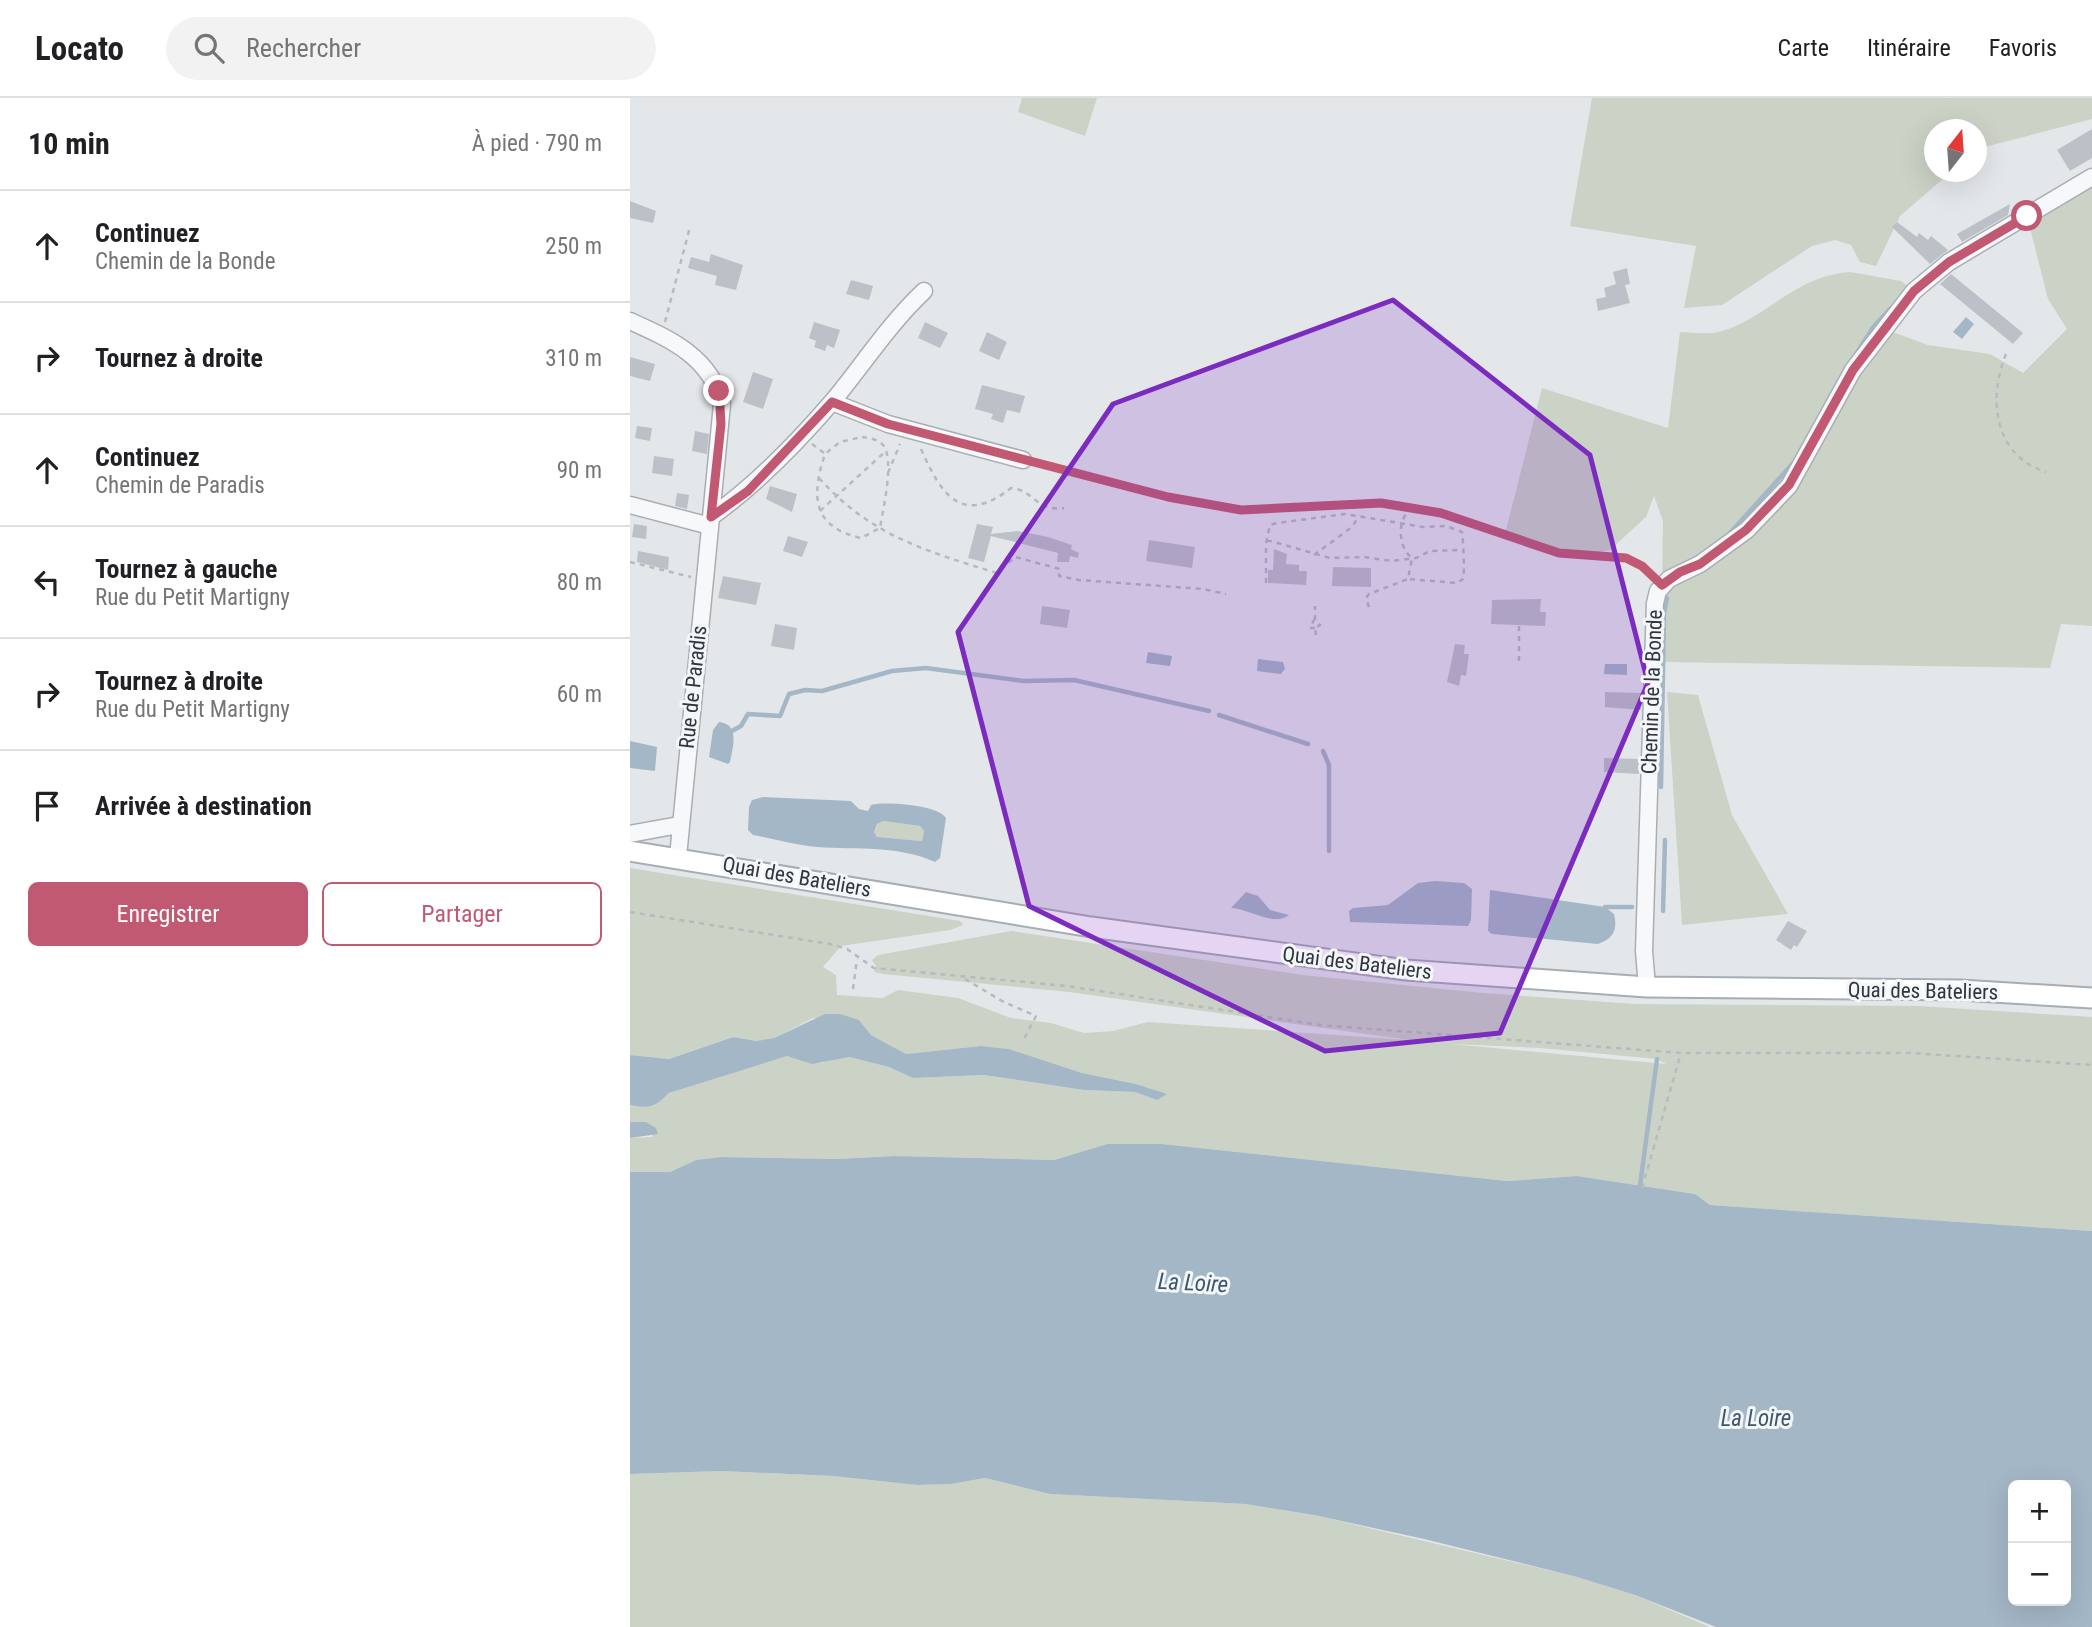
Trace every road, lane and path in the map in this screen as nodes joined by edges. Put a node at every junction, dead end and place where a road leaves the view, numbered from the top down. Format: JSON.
{"nodes":[{"id":1,"x":2092,"y":177,"type":"edge"},
{"id":2,"x":690,"y":227,"type":"dead end"},
{"id":3,"x":924,"y":291,"type":"dead end"},
{"id":4,"x":630,"y":321,"type":"edge"},
{"id":5,"x":662,"y":335,"type":"junction"},
{"id":6,"x":2006,"y":354,"type":"dead end"},
{"id":7,"x":832,"y":402,"type":"junction"},
{"id":8,"x":905,"y":437,"type":"dead end"},
{"id":9,"x":918,"y":443,"type":"dead end"},
{"id":10,"x":886,"y":451,"type":"junction"},
{"id":11,"x":1023,"y":460,"type":"joint"},
{"id":12,"x":2046,"y":472,"type":"dead end"},
{"id":13,"x":887,"y":476,"type":"junction"},
{"id":14,"x":819,"y":478,"type":"junction"},
{"id":15,"x":834,"y":495,"type":"junction"},
{"id":16,"x":630,"y":505,"type":"edge"},
{"id":17,"x":1403,"y":507,"type":"junction"},
{"id":18,"x":1064,"y":508,"type":"dead end"},
{"id":19,"x":820,"y":510,"type":"junction"},
{"id":20,"x":1359,"y":516,"type":"junction"},
{"id":21,"x":711,"y":521,"type":"junction"},
{"id":22,"x":1401,"y":521,"type":"junction"},
{"id":23,"x":879,"y":530,"type":"junction"},
{"id":24,"x":1267,"y":540,"type":"junction"},
{"id":25,"x":1462,"y":550,"type":"junction"},
{"id":26,"x":1314,"y":555,"type":"junction"},
{"id":27,"x":1412,"y":558,"type":"junction"},
{"id":28,"x":630,"y":562,"type":"edge"},
{"id":29,"x":1408,"y":579,"type":"junction"},
{"id":30,"x":704,"y":580,"type":"junction"},
{"id":31,"x":1266,"y":583,"type":"dead end"},
{"id":32,"x":1662,"y":585,"type":"junction"},
{"id":33,"x":1226,"y":594,"type":"dead end"},
{"id":34,"x":1315,"y":606,"type":"dead end"},
{"id":35,"x":1369,"y":607,"type":"dead end"},
{"id":36,"x":1519,"y":625,"type":"dead end"},
{"id":37,"x":1316,"y":635,"type":"dead end"},
{"id":38,"x":1519,"y":661,"type":"dead end"},
{"id":39,"x":679,"y":825,"type":"junction"},
{"id":40,"x":630,"y":834,"type":"edge"},
{"id":41,"x":630,"y":851,"type":"edge"},
{"id":42,"x":678,"y":857,"type":"junction"},
{"id":43,"x":630,"y":912,"type":"edge"},
{"id":44,"x":857,"y":958,"type":"junction"},
{"id":45,"x":962,"y":977,"type":"junction"},
{"id":46,"x":1647,"y":987,"type":"junction"},
{"id":47,"x":853,"y":989,"type":"dead end"},
{"id":48,"x":2092,"y":998,"type":"edge"},
{"id":49,"x":1023,"y":1041,"type":"dead end"},
{"id":50,"x":1681,"y":1053,"type":"junction"},
{"id":51,"x":2092,"y":1065,"type":"edge"},
{"id":52,"x":1642,"y":1188,"type":"dead end"}],
"edges":[{"from":1,"to":32,"type":"street","name":"Chemin de la Bonde"},
{"from":2,"to":5,"type":"path"},
{"from":3,"to":7,"type":"street"},
{"from":4,"to":5,"type":"street","name":"Rue de Paradis"},
{"from":5,"to":21,"type":"street","name":"Rue de Paradis"},
{"from":6,"to":12,"type":"path"},
{"from":7,"to":11,"type":"street"},
{"from":7,"to":21,"type":"street"},
{"from":8,"to":13,"type":"path"},
{"from":9,"to":18,"type":"path"},
{"from":10,"to":13,"type":"path"},
{"from":10,"to":14,"type":"path"},
{"from":10,"to":15,"type":"path"},
{"from":11,"to":17,"type":"path"},
{"from":13,"to":23,"type":"path"},
{"from":14,"to":15,"type":"path"},
{"from":14,"to":19,"type":"path"},
{"from":15,"to":19,"type":"path"},
{"from":15,"to":23,"type":"path"},
{"from":16,"to":21,"type":"street"},
{"from":17,"to":22,"type":"path"},
{"from":17,"to":32,"type":"path"},
{"from":19,"to":23,"type":"path"},
{"from":20,"to":22,"type":"path"},
{"from":20,"to":24,"type":"path"},
{"from":20,"to":26,"type":"path"},
{"from":21,"to":30,"type":"street","name":"Rue de Paradis"},
{"from":22,"to":25,"type":"path"},
{"from":22,"to":27,"type":"path"},
{"from":23,"to":33,"type":"path"},
{"from":24,"to":26,"type":"path"},
{"from":24,"to":31,"type":"path"},
{"from":25,"to":27,"type":"path"},
{"from":25,"to":29,"type":"path"},
{"from":26,"to":27,"type":"path"},
{"from":27,"to":29,"type":"path"},
{"from":28,"to":30,"type":"path"},
{"from":29,"to":35,"type":"path"},
{"from":30,"to":39,"type":"street","name":"Rue de Paradis"},
{"from":32,"to":46,"type":"street","name":"Chemin de la Bonde"},
{"from":34,"to":37,"type":"path"},
{"from":36,"to":38,"type":"path"},
{"from":39,"to":40,"type":"street"},
{"from":39,"to":42,"type":"street","name":"Rue de Paradis"},
{"from":41,"to":42,"type":"main road","name":"Quai des Bateliers"},
{"from":42,"to":46,"type":"main road","name":"Quai des Bateliers"},
{"from":43,"to":44,"type":"path"},
{"from":44,"to":45,"type":"path"},
{"from":44,"to":47,"type":"path"},
{"from":45,"to":49,"type":"path"},
{"from":45,"to":50,"type":"path"},
{"from":46,"to":48,"type":"main road","name":"Quai des Bateliers"},
{"from":50,"to":51,"type":"path"},
{"from":50,"to":52,"type":"path"}]}
